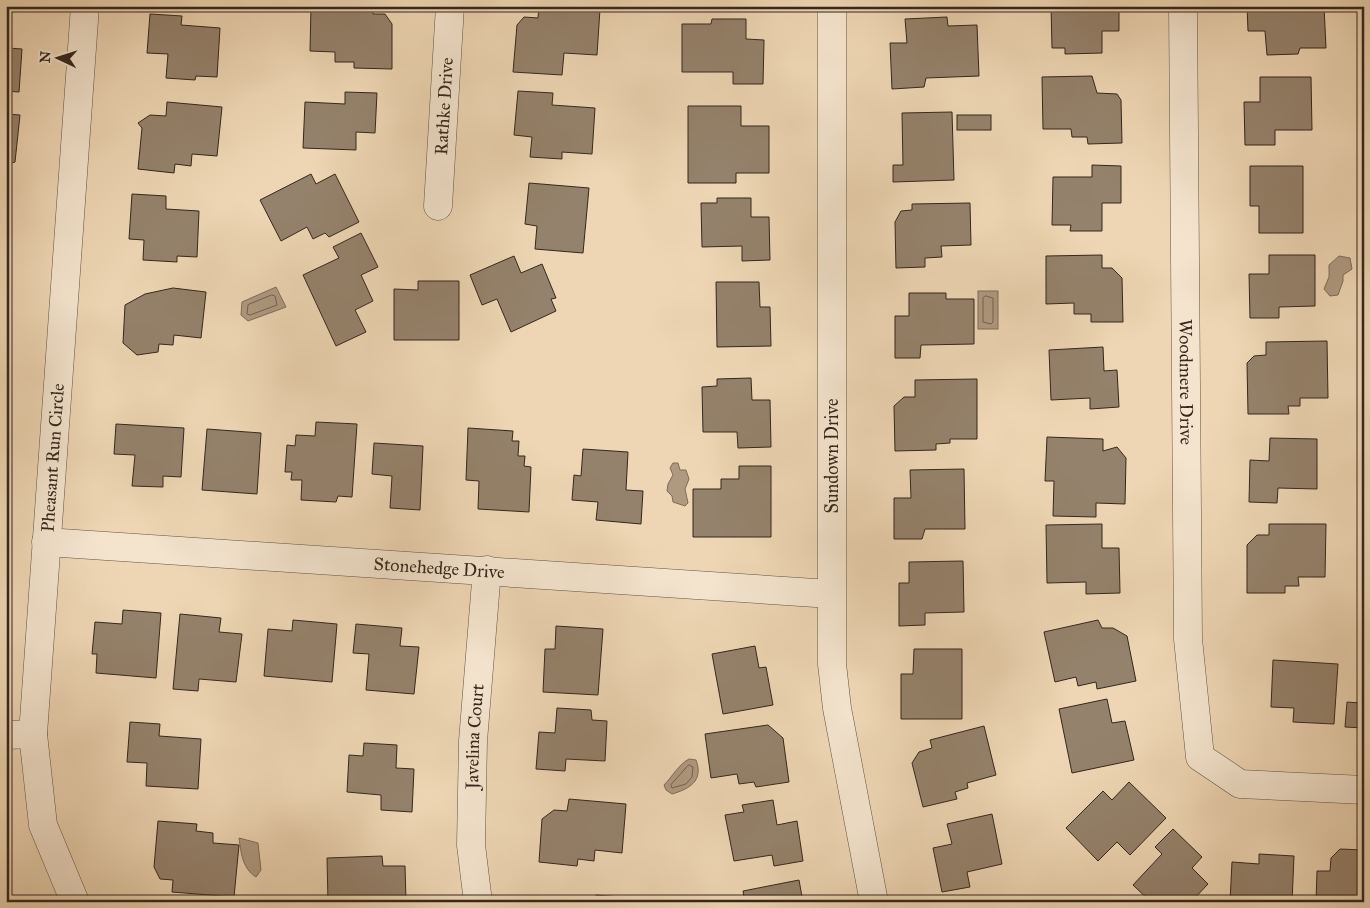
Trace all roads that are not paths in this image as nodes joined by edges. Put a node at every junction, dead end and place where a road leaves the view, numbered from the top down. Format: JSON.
{"nodes":[{"id":1,"x":85,"y":6,"type":"edge"},
{"id":2,"x":450,"y":6,"type":"edge"},
{"id":3,"x":832,"y":6,"type":"edge"},
{"id":4,"x":1184,"y":6,"type":"edge"},
{"id":5,"x":438,"y":206,"type":"dead end"},
{"id":6,"x":46,"y":542,"type":"junction"},
{"id":7,"x":487,"y":570,"type":"junction"},
{"id":8,"x":831,"y":594,"type":"junction"},
{"id":9,"x":33,"y":734,"type":"junction"},
{"id":10,"x":6,"y":735,"type":"edge"},
{"id":11,"x":1364,"y":790,"type":"edge"},
{"id":12,"x":75,"y":902,"type":"edge"},
{"id":13,"x":478,"y":902,"type":"edge"},
{"id":14,"x":874,"y":902,"type":"edge"}],
"edges":[{"from":1,"to":6,"type":"street","name":"Pheasant Run Circle"},
{"from":2,"to":5,"type":"street","name":"Rathke Drive"},
{"from":3,"to":8,"type":"street","name":"Sundown Drive"},
{"from":4,"to":11,"type":"street","name":"Woodmere Drive"},
{"from":6,"to":7,"type":"street","name":"Stonehedge Drive"},
{"from":6,"to":9,"type":"street","name":"Pheasant Run Circle"},
{"from":7,"to":8,"type":"street","name":"Stonehedge Drive"},
{"from":7,"to":13,"type":"street","name":"Javelina Court"},
{"from":8,"to":14,"type":"street","name":"Sundown Drive"},
{"from":9,"to":10,"type":"street"},
{"from":9,"to":12,"type":"street","name":"Pheasant Run Circle"}]}
